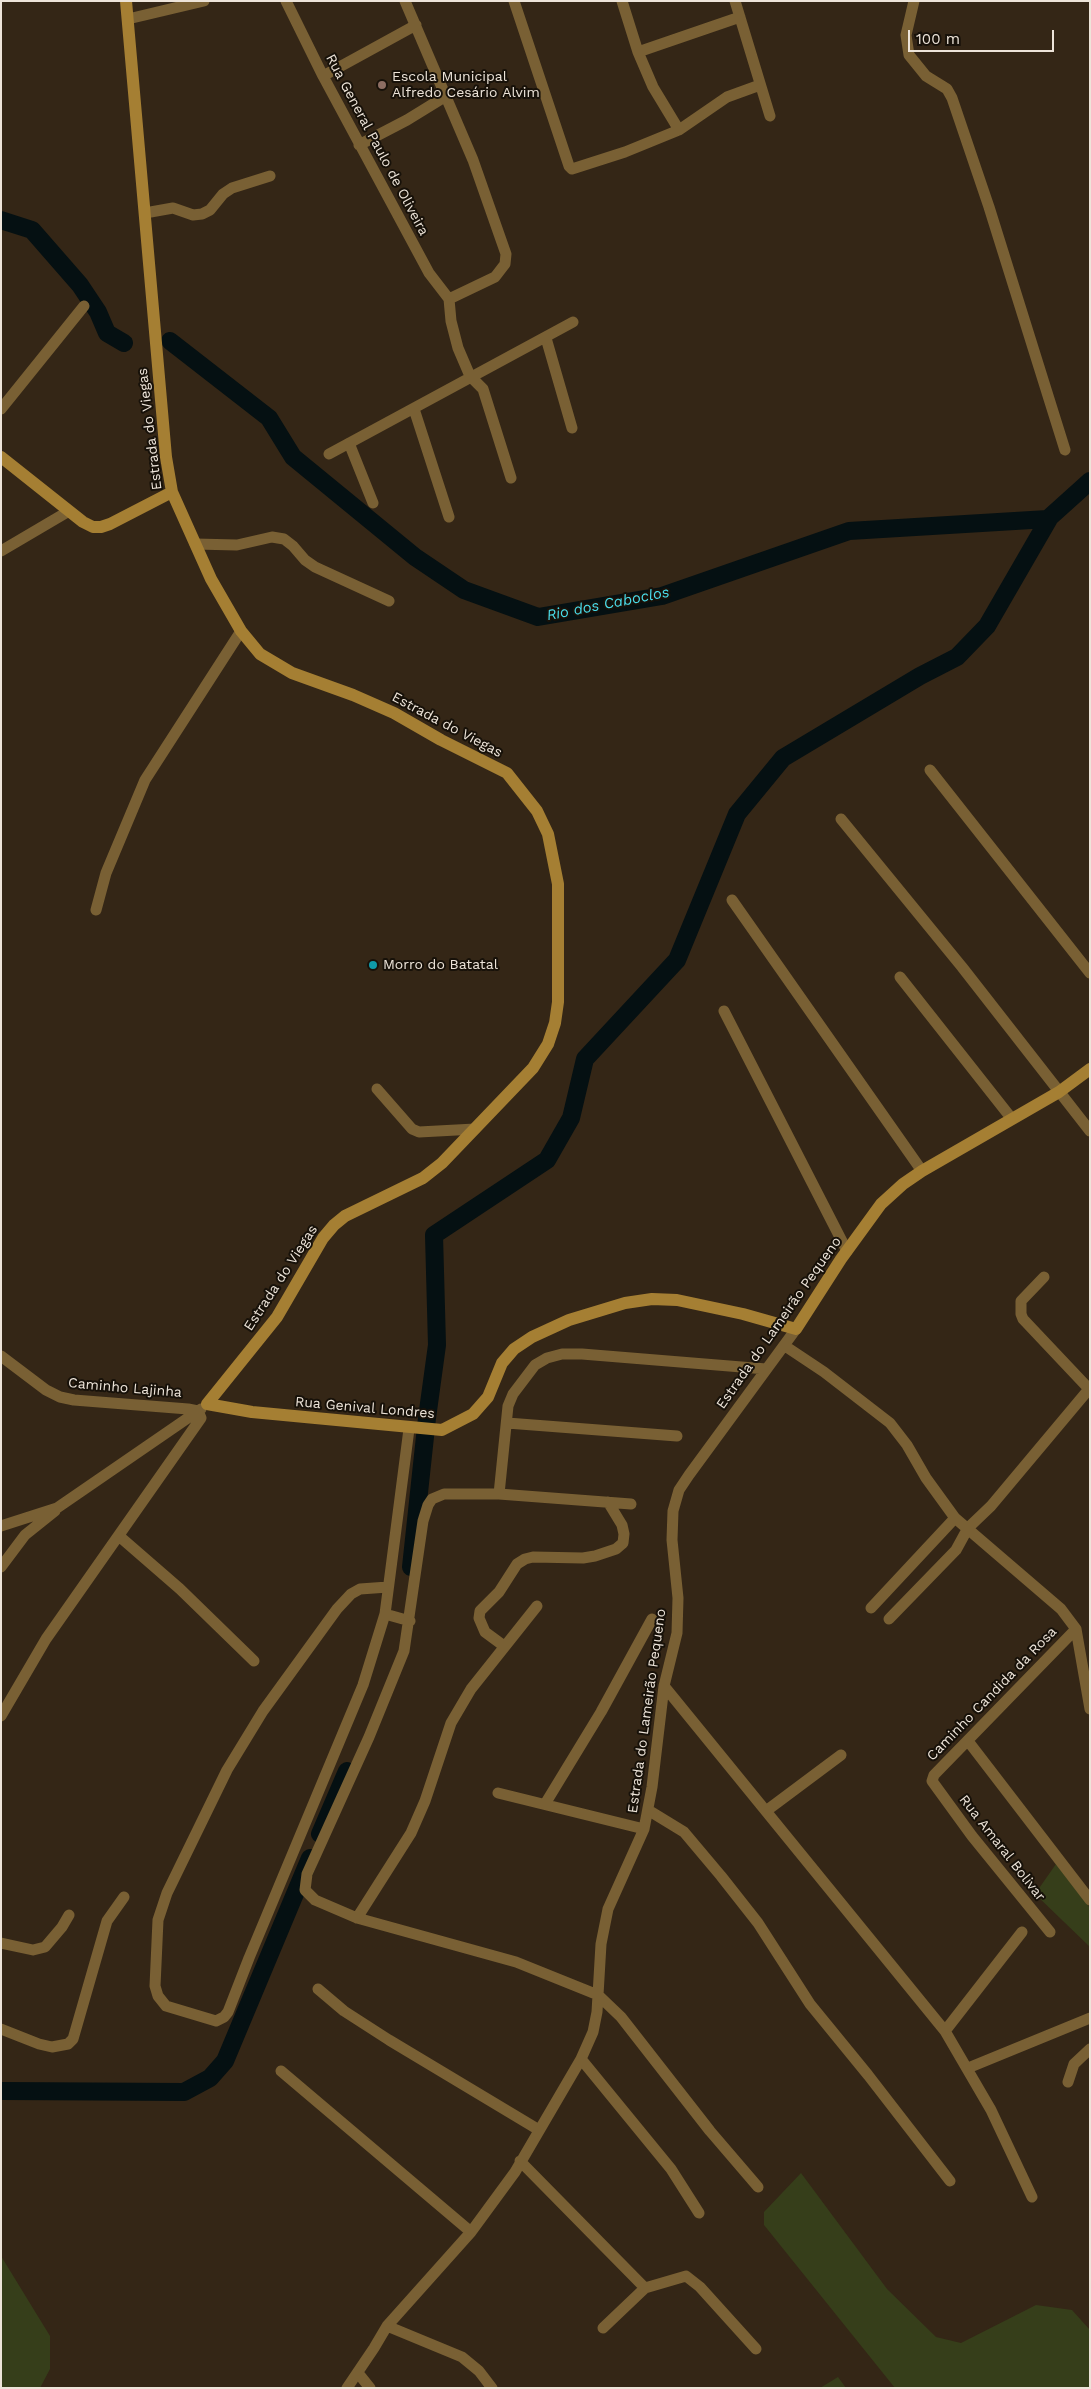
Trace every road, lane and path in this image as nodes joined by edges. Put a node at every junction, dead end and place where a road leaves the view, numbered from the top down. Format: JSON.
{"nodes":[{"id":1,"x":126,"y":1,"type":"edge"},
{"id":2,"x":204,"y":1,"type":"edge"},
{"id":3,"x":286,"y":1,"type":"edge"},
{"id":4,"x":405,"y":1,"type":"edge"},
{"id":5,"x":514,"y":1,"type":"edge"},
{"id":6,"x":622,"y":1,"type":"edge"},
{"id":7,"x":735,"y":1,"type":"edge"},
{"id":8,"x":914,"y":1,"type":"edge"},
{"id":9,"x":740,"y":17,"type":"junction"},
{"id":10,"x":128,"y":20,"type":"junction"},
{"id":11,"x":416,"y":25,"type":"junction"},
{"id":12,"x":638,"y":52,"type":"junction"},
{"id":13,"x":322,"y":76,"type":"junction"},
{"id":14,"x":760,"y":85,"type":"junction"},
{"id":15,"x":446,"y":96,"type":"junction"},
{"id":16,"x":770,"y":116,"type":"dead end"},
{"id":17,"x":680,"y":130,"type":"junction"},
{"id":18,"x":359,"y":145,"type":"junction"},
{"id":19,"x":270,"y":176,"type":"dead end"},
{"id":20,"x":145,"y":213,"type":"junction"},
{"id":21,"x":449,"y":299,"type":"junction"},
{"id":22,"x":84,"y":306,"type":"dead end"},
{"id":23,"x":573,"y":322,"type":"dead end"},
{"id":24,"x":546,"y":338,"type":"junction"},
{"id":25,"x":470,"y":376,"type":"junction"},
{"id":26,"x":414,"y":408,"type":"junction"},
{"id":27,"x":1,"y":409,"type":"edge"},
{"id":28,"x":572,"y":428,"type":"dead end"},
{"id":29,"x":349,"y":443,"type":"junction"},
{"id":30,"x":1064,"y":450,"type":"dead end"},
{"id":31,"x":329,"y":454,"type":"dead end"},
{"id":32,"x":1,"y":457,"type":"edge"},
{"id":33,"x":510,"y":478,"type":"dead end"},
{"id":34,"x":172,"y":492,"type":"junction"},
{"id":35,"x":373,"y":503,"type":"dead end"},
{"id":36,"x":69,"y":511,"type":"junction"},
{"id":37,"x":449,"y":517,"type":"dead end"},
{"id":38,"x":195,"y":544,"type":"junction"},
{"id":39,"x":1,"y":551,"type":"edge"},
{"id":40,"x":389,"y":601,"type":"dead end"},
{"id":41,"x":241,"y":631,"type":"junction"},
{"id":42,"x":930,"y":770,"type":"dead end"},
{"id":43,"x":840,"y":819,"type":"dead end"},
{"id":44,"x":732,"y":900,"type":"dead end"},
{"id":45,"x":96,"y":910,"type":"dead end"},
{"id":46,"x":1090,"y":973,"type":"edge"},
{"id":47,"x":900,"y":977,"type":"dead end"},
{"id":48,"x":724,"y":1011,"type":"dead end"},
{"id":49,"x":1090,"y":1070,"type":"edge"},
{"id":50,"x":377,"y":1089,"type":"dead end"},
{"id":51,"x":1059,"y":1092,"type":"junction"},
{"id":52,"x":1012,"y":1119,"type":"junction"},
{"id":53,"x":475,"y":1129,"type":"junction"},
{"id":54,"x":1090,"y":1131,"type":"edge"},
{"id":55,"x":922,"y":1171,"type":"junction"},
{"id":56,"x":847,"y":1251,"type":"junction"},
{"id":57,"x":1044,"y":1277,"type":"dead end"},
{"id":58,"x":796,"y":1329,"type":"junction"},
{"id":59,"x":785,"y":1346,"type":"junction"},
{"id":60,"x":1,"y":1356,"type":"edge"},
{"id":61,"x":766,"y":1369,"type":"junction"},
{"id":62,"x":1089,"y":1390,"type":"edge"},
{"id":63,"x":203,"y":1408,"type":"junction"},
{"id":64,"x":507,"y":1423,"type":"junction"},
{"id":65,"x":412,"y":1429,"type":"junction"},
{"id":66,"x":677,"y":1436,"type":"dead end"},
{"id":67,"x":499,"y":1494,"type":"junction"},
{"id":68,"x":608,"y":1502,"type":"junction"},
{"id":69,"x":631,"y":1504,"type":"dead end"},
{"id":70,"x":57,"y":1508,"type":"junction"},
{"id":71,"x":956,"y":1518,"type":"junction"},
{"id":72,"x":1,"y":1526,"type":"edge"},
{"id":73,"x":968,"y":1528,"type":"junction"},
{"id":74,"x":119,"y":1536,"type":"junction"},
{"id":75,"x":1,"y":1567,"type":"edge"},
{"id":76,"x":388,"y":1587,"type":"junction"},
{"id":77,"x":537,"y":1606,"type":"dead end"},
{"id":78,"x":871,"y":1608,"type":"dead end"},
{"id":79,"x":385,"y":1614,"type":"junction"},
{"id":80,"x":652,"y":1619,"type":"dead end"},
{"id":81,"x":889,"y":1619,"type":"dead end"},
{"id":82,"x":410,"y":1621,"type":"junction"},
{"id":83,"x":1076,"y":1629,"type":"junction"},
{"id":84,"x":504,"y":1646,"type":"junction"},
{"id":85,"x":254,"y":1661,"type":"dead end"},
{"id":86,"x":1086,"y":1665,"type":"edge"},
{"id":87,"x":664,"y":1686,"type":"junction"},
{"id":88,"x":1090,"y":1709,"type":"edge"},
{"id":89,"x":1,"y":1716,"type":"edge"},
{"id":90,"x":968,"y":1741,"type":"junction"},
{"id":91,"x":842,"y":1755,"type":"dead end"},
{"id":92,"x":932,"y":1782,"type":"joint"},
{"id":93,"x":498,"y":1794,"type":"dead end"},
{"id":94,"x":545,"y":1804,"type":"junction"},
{"id":95,"x":648,"y":1810,"type":"junction"},
{"id":96,"x":766,"y":1811,"type":"junction"},
{"id":97,"x":644,"y":1829,"type":"junction"},
{"id":98,"x":124,"y":1897,"type":"dead end"},
{"id":99,"x":1090,"y":1900,"type":"edge"},
{"id":100,"x":69,"y":1915,"type":"dead end"},
{"id":101,"x":357,"y":1918,"type":"junction"},
{"id":102,"x":1022,"y":1932,"type":"dead end"},
{"id":103,"x":1050,"y":1932,"type":"dead end"},
{"id":104,"x":1,"y":1943,"type":"edge"},
{"id":105,"x":318,"y":1989,"type":"dead end"},
{"id":106,"x":598,"y":1995,"type":"junction"},
{"id":107,"x":1090,"y":2018,"type":"edge"},
{"id":108,"x":1,"y":2029,"type":"edge"},
{"id":109,"x":945,"y":2031,"type":"junction"},
{"id":110,"x":1090,"y":2049,"type":"edge"},
{"id":111,"x":581,"y":2059,"type":"junction"},
{"id":112,"x":968,"y":2068,"type":"junction"},
{"id":113,"x":281,"y":2071,"type":"dead end"},
{"id":114,"x":1068,"y":2082,"type":"dead end"},
{"id":115,"x":539,"y":2130,"type":"junction"},
{"id":116,"x":520,"y":2161,"type":"junction"},
{"id":117,"x":950,"y":2181,"type":"dead end"},
{"id":118,"x":758,"y":2187,"type":"dead end"},
{"id":119,"x":1032,"y":2197,"type":"dead end"},
{"id":120,"x":699,"y":2213,"type":"dead end"},
{"id":121,"x":471,"y":2232,"type":"junction"},
{"id":122,"x":645,"y":2288,"type":"junction"},
{"id":123,"x":387,"y":2326,"type":"junction"},
{"id":124,"x":603,"y":2328,"type":"dead end"},
{"id":125,"x":756,"y":2349,"type":"dead end"},
{"id":126,"x":358,"y":2373,"type":"junction"},
{"id":127,"x":347,"y":2388,"type":"edge"},
{"id":128,"x":370,"y":2388,"type":"edge"},
{"id":129,"x":492,"y":2388,"type":"edge"}],
"edges":[{"from":1,"to":10,"type":"street","name":"Estrada do Viegas"},
{"from":2,"to":10,"type":"street"},
{"from":3,"to":13,"type":"street","name":"Rua General Paulo de Oliveira"},
{"from":4,"to":11,"type":"street"},
{"from":5,"to":17,"type":"street"},
{"from":6,"to":12,"type":"street"},
{"from":7,"to":9,"type":"street"},
{"from":8,"to":30,"type":"street"},
{"from":9,"to":12,"type":"street"},
{"from":9,"to":14,"type":"street"},
{"from":10,"to":20,"type":"street","name":"Estrada do Viegas"},
{"from":11,"to":13,"type":"street"},
{"from":11,"to":15,"type":"street"},
{"from":12,"to":17,"type":"street"},
{"from":13,"to":18,"type":"street","name":"Rua General Paulo de Oliveira"},
{"from":14,"to":16,"type":"street"},
{"from":14,"to":17,"type":"street"},
{"from":15,"to":18,"type":"street"},
{"from":15,"to":21,"type":"street"},
{"from":18,"to":21,"type":"street","name":"Rua General Paulo de Oliveira"},
{"from":19,"to":20,"type":"street"},
{"from":20,"to":34,"type":"street","name":"Estrada do Viegas"},
{"from":21,"to":25,"type":"street"},
{"from":22,"to":27,"type":"street"},
{"from":23,"to":24,"type":"street"},
{"from":24,"to":25,"type":"street"},
{"from":24,"to":28,"type":"street"},
{"from":25,"to":26,"type":"street"},
{"from":25,"to":33,"type":"street"},
{"from":26,"to":29,"type":"street"},
{"from":26,"to":37,"type":"street"},
{"from":29,"to":31,"type":"street"},
{"from":29,"to":35,"type":"street"},
{"from":32,"to":36,"type":"street"},
{"from":34,"to":36,"type":"street"},
{"from":34,"to":38,"type":"street","name":"Estrada do Viegas"},
{"from":36,"to":39,"type":"street"},
{"from":38,"to":40,"type":"street"},
{"from":38,"to":41,"type":"street","name":"Estrada do Viegas"},
{"from":41,"to":45,"type":"street"},
{"from":41,"to":53,"type":"street","name":"Estrada do Viegas"},
{"from":42,"to":46,"type":"street"},
{"from":43,"to":51,"type":"street"},
{"from":44,"to":55,"type":"street"},
{"from":47,"to":52,"type":"street"},
{"from":48,"to":56,"type":"street"},
{"from":49,"to":51,"type":"street","name":"Estrada do Lameirão Pequeno"},
{"from":50,"to":53,"type":"street"},
{"from":51,"to":52,"type":"street","name":"Estrada do Lameirão Pequeno"},
{"from":51,"to":54,"type":"street"},
{"from":52,"to":55,"type":"street","name":"Estrada do Lameirão Pequeno"},
{"from":53,"to":63,"type":"street","name":"Estrada do Viegas"},
{"from":55,"to":56,"type":"street","name":"Estrada do Lameirão Pequeno"},
{"from":56,"to":58,"type":"street","name":"Estrada do Lameirão Pequeno"},
{"from":57,"to":62,"type":"street"},
{"from":58,"to":59,"type":"street","name":"Estrada do Lameirão Pequeno"},
{"from":58,"to":65,"type":"street","name":"Rua Genival Londres"},
{"from":59,"to":61,"type":"street","name":"Estrada do Lameirão Pequeno"},
{"from":59,"to":71,"type":"street","name":"Caminho Candida da Rosa"},
{"from":60,"to":63,"type":"street","name":"Caminho Lajinha"},
{"from":61,"to":64,"type":"street"},
{"from":61,"to":87,"type":"street","name":"Estrada do Lameirão Pequeno"},
{"from":62,"to":73,"type":"street"},
{"from":63,"to":65,"type":"street","name":"Rua Genival Londres"},
{"from":63,"to":70,"type":"street","name":"Estrada do Viegas"},
{"from":63,"to":74,"type":"street","name":"Estrada do Viegas"},
{"from":64,"to":66,"type":"street"},
{"from":64,"to":67,"type":"street"},
{"from":65,"to":76,"type":"street"},
{"from":67,"to":68,"type":"street"},
{"from":67,"to":82,"type":"street"},
{"from":68,"to":69,"type":"street"},
{"from":68,"to":84,"type":"street"},
{"from":70,"to":72,"type":"street","name":"Estrada do Viegas"},
{"from":70,"to":75,"type":"street"},
{"from":71,"to":73,"type":"street","name":"Caminho Candida da Rosa"},
{"from":71,"to":78,"type":"street"},
{"from":73,"to":81,"type":"street"},
{"from":73,"to":83,"type":"street","name":"Caminho Candida da Rosa"},
{"from":74,"to":85,"type":"street"},
{"from":74,"to":89,"type":"street","name":"Estrada do Viegas"},
{"from":76,"to":79,"type":"street"},
{"from":76,"to":79,"type":"street"},
{"from":77,"to":84,"type":"street"},
{"from":79,"to":82,"type":"street"},
{"from":80,"to":94,"type":"street"},
{"from":82,"to":101,"type":"street"},
{"from":83,"to":86,"type":"street","name":"Caminho Candida da Rosa"},
{"from":83,"to":90,"type":"street","name":"Caminho Candida da Rosa"},
{"from":84,"to":101,"type":"street"},
{"from":86,"to":88,"type":"street","name":"Caminho Candida da Rosa"},
{"from":87,"to":95,"type":"street","name":"Estrada do Lameirão Pequeno"},
{"from":87,"to":96,"type":"street"},
{"from":90,"to":92,"type":"street","name":"Caminho Candida da Rosa"},
{"from":90,"to":99,"type":"street"},
{"from":91,"to":96,"type":"street"},
{"from":92,"to":103,"type":"street","name":"Rua Amaral Bolivar"},
{"from":93,"to":94,"type":"street"},
{"from":94,"to":97,"type":"street"},
{"from":95,"to":97,"type":"street","name":"Estrada do Lameirão Pequeno"},
{"from":95,"to":117,"type":"street"},
{"from":96,"to":109,"type":"street"},
{"from":97,"to":106,"type":"street","name":"Estrada do Lameirão Pequeno"},
{"from":98,"to":108,"type":"street"},
{"from":100,"to":104,"type":"street"},
{"from":101,"to":106,"type":"street"},
{"from":102,"to":109,"type":"street"},
{"from":105,"to":115,"type":"street"},
{"from":106,"to":111,"type":"street","name":"Estrada do Lameirão Pequeno"},
{"from":106,"to":118,"type":"street"},
{"from":107,"to":112,"type":"street"},
{"from":109,"to":112,"type":"street"},
{"from":110,"to":114,"type":"street"},
{"from":111,"to":115,"type":"street","name":"Estrada do Lameirão Pequeno"},
{"from":111,"to":120,"type":"street"},
{"from":112,"to":119,"type":"street"},
{"from":113,"to":121,"type":"street"},
{"from":115,"to":116,"type":"street","name":"Estrada do Lameirão Pequeno"},
{"from":116,"to":121,"type":"street","name":"Estrada do Lameirão Pequeno"},
{"from":116,"to":122,"type":"street"},
{"from":121,"to":123,"type":"street","name":"Estrada do Lameirão Pequeno"},
{"from":122,"to":124,"type":"street"},
{"from":122,"to":125,"type":"street"},
{"from":123,"to":126,"type":"street","name":"Estrada do Lameirão Pequeno"},
{"from":123,"to":129,"type":"street"},
{"from":126,"to":127,"type":"street","name":"Estrada do Lameirão Pequeno"},
{"from":126,"to":128,"type":"street"}]}
